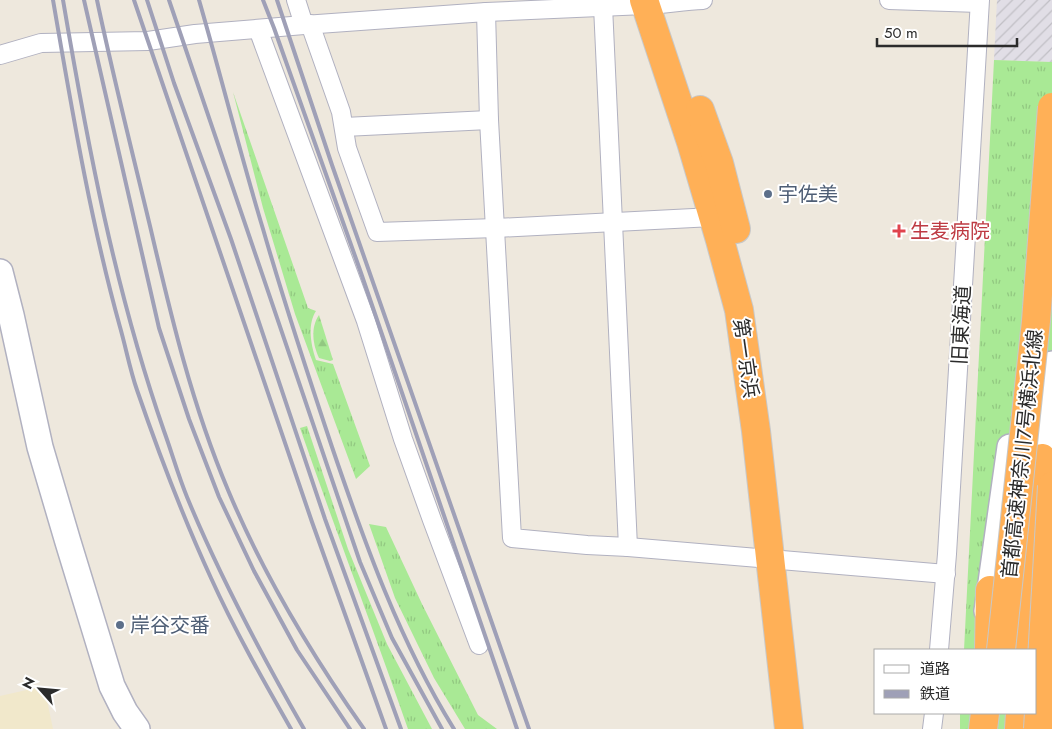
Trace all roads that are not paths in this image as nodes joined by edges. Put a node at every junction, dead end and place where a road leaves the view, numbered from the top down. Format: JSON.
{"nodes":[{"id":1,"x":296,"y":0,"type":"edge"},
{"id":2,"x":703,"y":0,"type":"edge"},
{"id":3,"x":889,"y":0,"type":"edge"},
{"id":4,"x":654,"y":2,"type":"edge"},
{"id":5,"x":979,"y":2,"type":"edge"},
{"id":6,"x":602,"y":6,"type":"junction"},
{"id":7,"x":486,"y":12,"type":"junction"},
{"id":8,"x":307,"y":24,"type":"junction"},
{"id":9,"x":258,"y":29,"type":"junction"},
{"id":10,"x":0,"y":55,"type":"edge"},
{"id":11,"x":1052,"y":107,"type":"edge"},
{"id":12,"x":489,"y":120,"type":"junction"},
{"id":13,"x":344,"y":128,"type":"junction"},
{"id":14,"x":1052,"y":144,"type":"edge"},
{"id":15,"x":714,"y":217,"type":"junction"},
{"id":16,"x":613,"y":222,"type":"junction"},
{"id":17,"x":496,"y":228,"type":"junction"},
{"id":18,"x":1,"y":281,"type":"edge"},
{"id":19,"x":1052,"y":364,"type":"edge"},
{"id":20,"x":1042,"y":458,"type":"junction"},
{"id":21,"x":1052,"y":486,"type":"edge"},
{"id":22,"x":628,"y":548,"type":"junction"},
{"id":23,"x":779,"y":561,"type":"junction"},
{"id":24,"x":1010,"y":567,"type":"junction"},
{"id":25,"x":946,"y":574,"type":"junction"},
{"id":26,"x":990,"y":590,"type":"junction"},
{"id":27,"x":479,"y":645,"type":"dead end"},
{"id":28,"x":1034,"y":646,"type":"edge"},
{"id":29,"x":939,"y":649,"type":"edge"},
{"id":30,"x":982,"y":649,"type":"edge"},
{"id":31,"x":989,"y":649,"type":"edge"},
{"id":32,"x":995,"y":649,"type":"edge"},
{"id":33,"x":1001,"y":649,"type":"edge"},
{"id":34,"x":1037,"y":671,"type":"edge"},
{"id":35,"x":1037,"y":708,"type":"edge"},
{"id":36,"x":934,"y":714,"type":"edge"},
{"id":37,"x":973,"y":714,"type":"edge"},
{"id":38,"x":987,"y":714,"type":"edge"},
{"id":39,"x":987,"y":714,"type":"edge"},
{"id":40,"x":993,"y":714,"type":"edge"},
{"id":41,"x":1020,"y":714,"type":"edge"},
{"id":42,"x":137,"y":729,"type":"edge"},
{"id":43,"x":789,"y":729,"type":"edge"},
{"id":44,"x":808,"y":729,"type":"edge"},
{"id":45,"x":932,"y":729,"type":"edge"},
{"id":46,"x":970,"y":729,"type":"edge"},
{"id":47,"x":983,"y":729,"type":"edge"},
{"id":48,"x":989,"y":729,"type":"edge"},
{"id":49,"x":1019,"y":729,"type":"edge"},
{"id":50,"x":1038,"y":729,"type":"edge"},
{"id":51,"x":1044,"y":729,"type":"edge"},
{"id":52,"x":1049,"y":729,"type":"edge"}],
"edges":[{"from":1,"to":8,"type":"street"},
{"from":2,"to":4,"type":"street"},
{"from":3,"to":5,"type":"street"},
{"from":4,"to":6,"type":"street"},
{"from":4,"to":15,"type":"highway","name":"第一京浜"},
{"from":4,"to":23,"type":"highway","name":"第一京浜"},
{"from":5,"to":25,"type":"street","name":"旧東海道"},
{"from":6,"to":7,"type":"street"},
{"from":6,"to":16,"type":"street"},
{"from":7,"to":8,"type":"street"},
{"from":7,"to":12,"type":"street"},
{"from":8,"to":9,"type":"street"},
{"from":8,"to":13,"type":"street"},
{"from":9,"to":10,"type":"street"},
{"from":9,"to":27,"type":"street"},
{"from":11,"to":24,"type":"highway","name":"首都高速神奈川7号横浜北線","bridge":true},
{"from":12,"to":13,"type":"street"},
{"from":12,"to":17,"type":"street"},
{"from":13,"to":17,"type":"street"},
{"from":14,"to":26,"type":"street","bridge":true},
{"from":15,"to":16,"type":"street"},
{"from":15,"to":23,"type":"highway","name":"第一京浜"},
{"from":16,"to":17,"type":"street"},
{"from":16,"to":22,"type":"street"},
{"from":17,"to":22,"type":"street"},
{"from":18,"to":42,"type":"street"},
{"from":19,"to":20,"type":"street"},
{"from":20,"to":28,"type":"highway"},
{"from":20,"to":52,"type":"street","bridge":true},
{"from":21,"to":28,"type":"highway","name":"首都高速神奈川7号横浜北線","bridge":true},
{"from":22,"to":23,"type":"street"},
{"from":23,"to":25,"type":"street"},
{"from":23,"to":43,"type":"highway","name":"第一京浜"},
{"from":23,"to":44,"type":"highway","name":"第一京浜"},
{"from":24,"to":32,"type":"highway","bridge":true},
{"from":24,"to":33,"type":"highway","name":"首都高速神奈川7号横浜北線","bridge":true},
{"from":25,"to":29,"type":"street","name":"旧東海道"},
{"from":26,"to":30,"type":"street"},
{"from":26,"to":31,"type":"highway"},
{"from":34,"to":51,"type":"highway","bridge":true},
{"from":35,"to":50,"type":"highway","name":"首都高速神奈川7号横浜北線","bridge":true},
{"from":36,"to":45,"type":"street"},
{"from":37,"to":46,"type":"street"},
{"from":38,"to":47,"type":"highway"},
{"from":39,"to":48,"type":"highway"},
{"from":40,"to":48,"type":"highway"},
{"from":41,"to":49,"type":"highway"}]}
